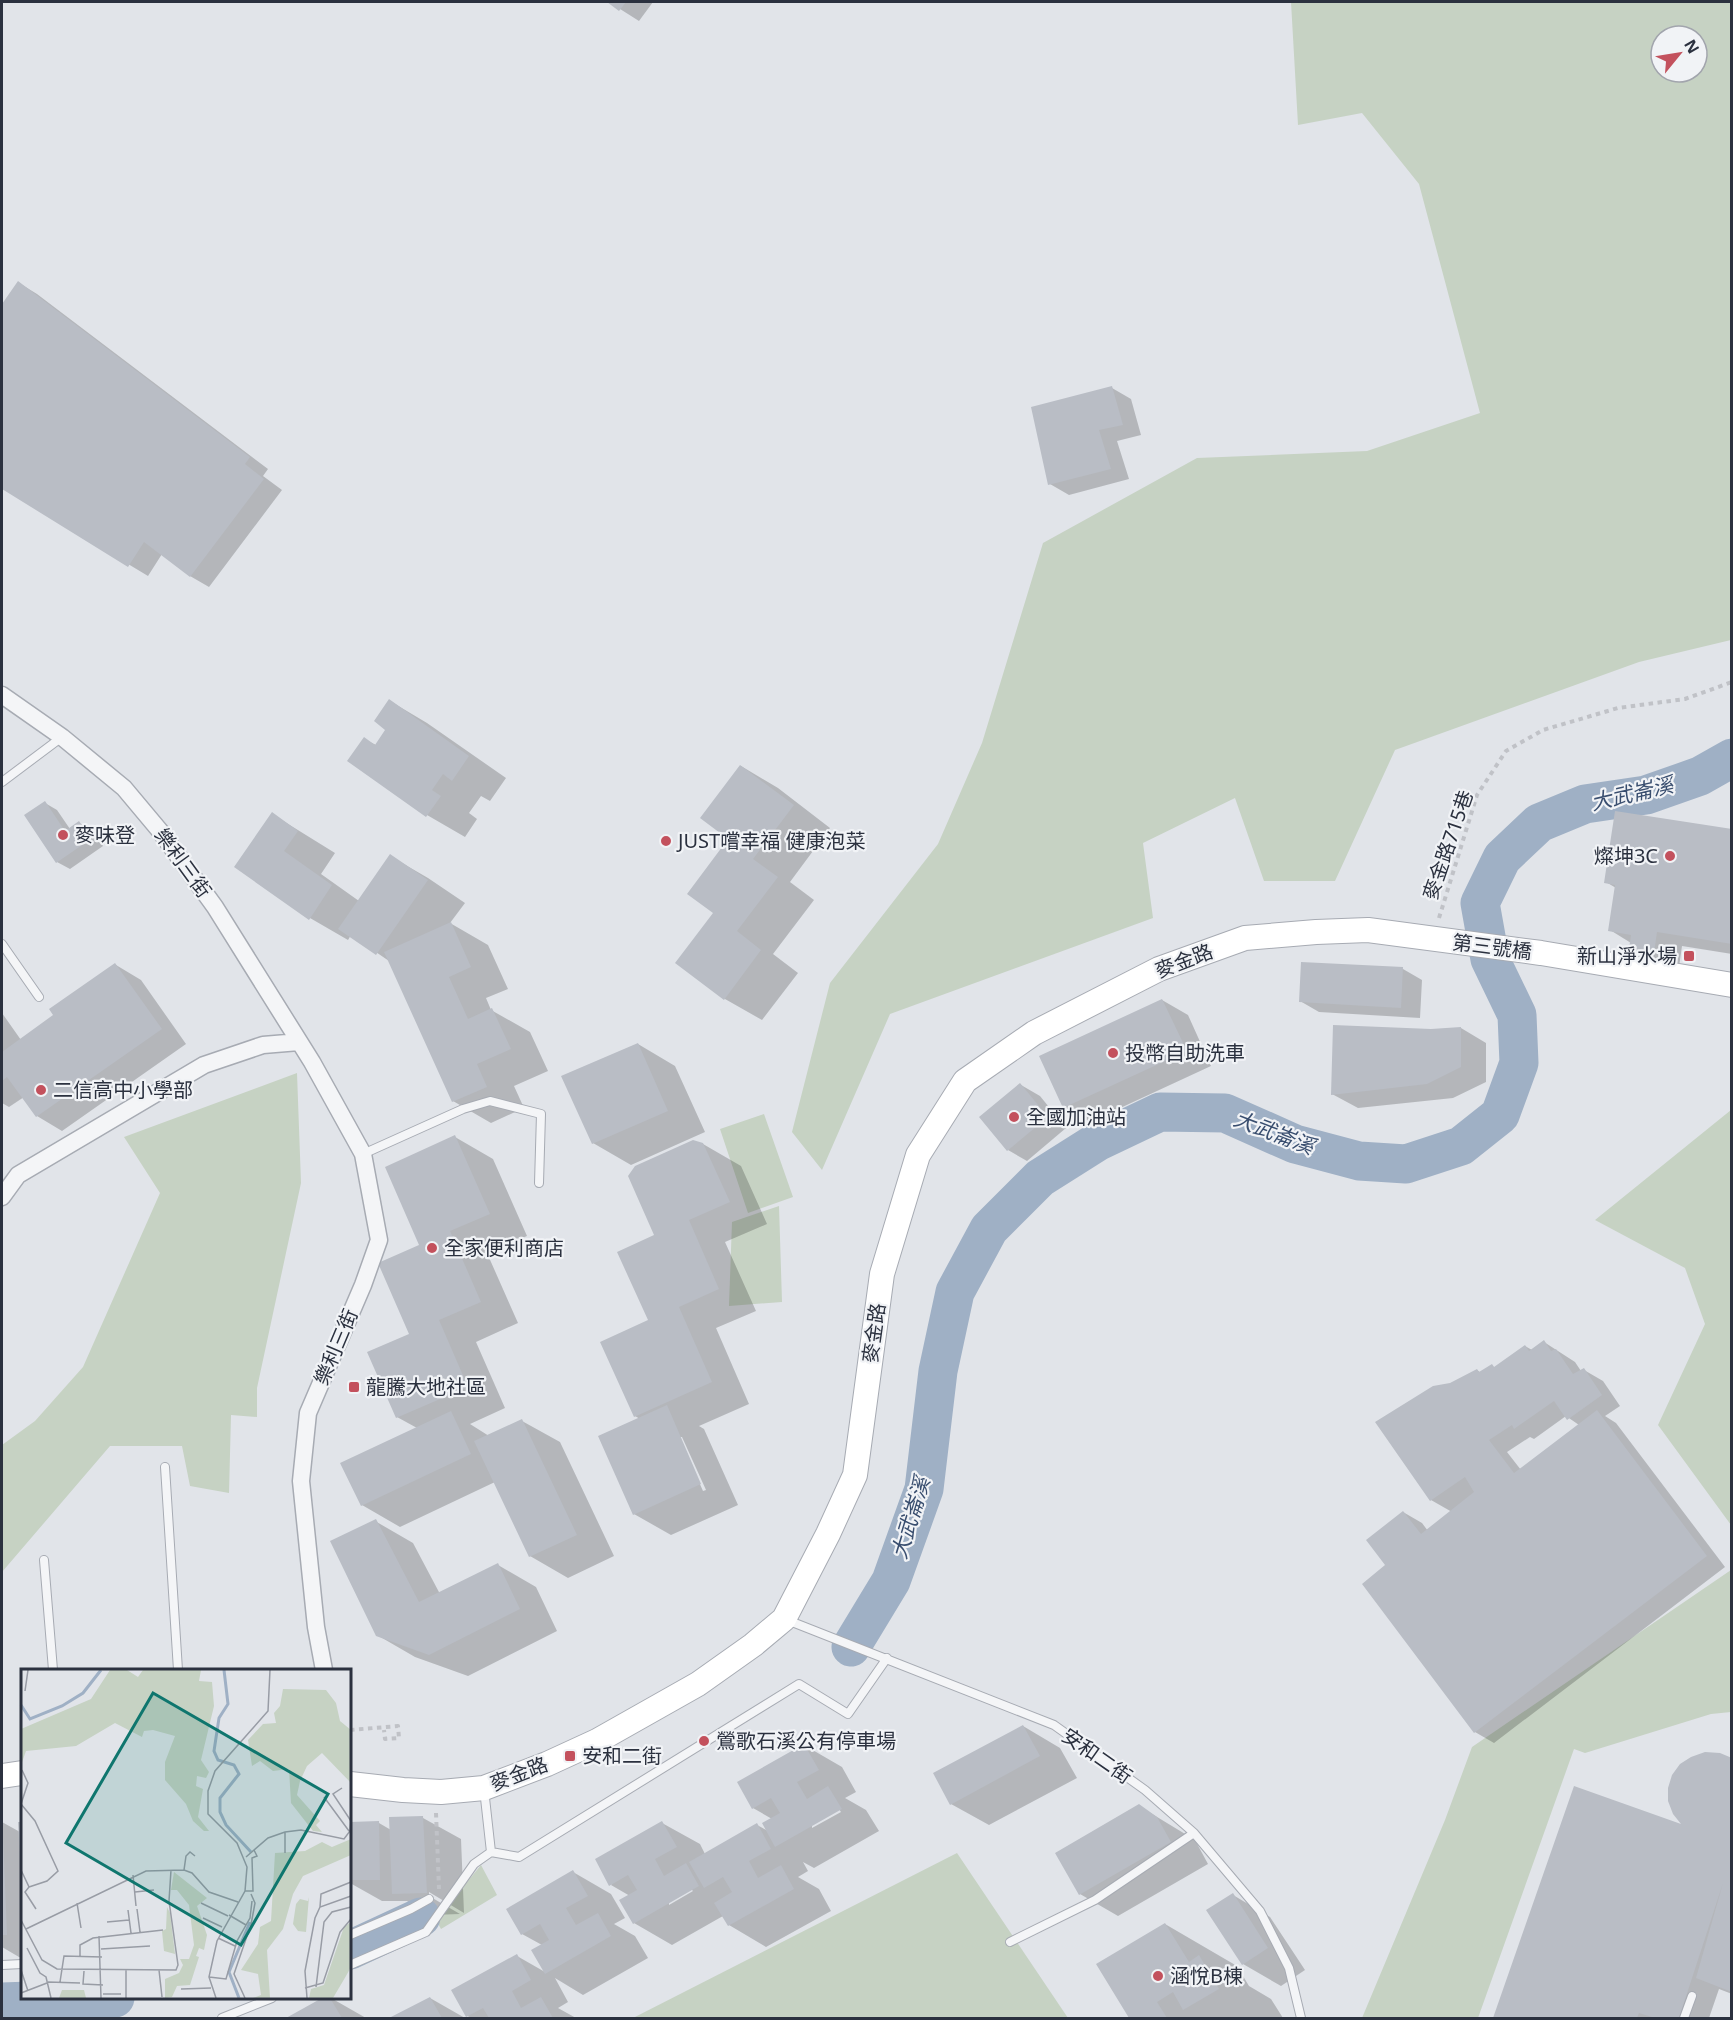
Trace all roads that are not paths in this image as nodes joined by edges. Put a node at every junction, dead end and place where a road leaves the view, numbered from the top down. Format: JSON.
{"nodes":[{"id":1,"x":2,"y":694,"type":"edge"},
{"id":2,"x":62,"y":737,"type":"junction"},
{"id":3,"x":2,"y":782,"type":"edge"},
{"id":4,"x":1437,"y":940,"type":"joint"},
{"id":5,"x":2,"y":944,"type":"edge"},
{"id":6,"x":1731,"y":985,"type":"edge"},
{"id":7,"x":39,"y":997,"type":"dead end"},
{"id":8,"x":299,"y":1042,"type":"junction"},
{"id":9,"x":363,"y":1154,"type":"junction"},
{"id":10,"x":539,"y":1183,"type":"dead end"},
{"id":11,"x":2,"y":1197,"type":"edge"},
{"id":12,"x":165,"y":1467,"type":"dead end"},
{"id":13,"x":44,"y":1560,"type":"dead end"},
{"id":14,"x":795,"y":1623,"type":"junction"},
{"id":15,"x":887,"y":1658,"type":"junction"},
{"id":16,"x":52,"y":1669,"type":"edge"},
{"id":17,"x":178,"y":1669,"type":"edge"},
{"id":18,"x":324,"y":1669,"type":"edge"},
{"id":19,"x":21,"y":1773,"type":"edge"},
{"id":20,"x":2,"y":1776,"type":"edge"},
{"id":21,"x":351,"y":1782,"type":"edge"},
{"id":22,"x":484,"y":1788,"type":"junction"},
{"id":23,"x":1194,"y":1833,"type":"junction"},
{"id":24,"x":491,"y":1852,"type":"junction"},
{"id":25,"x":429,"y":1899,"type":"road end"},
{"id":26,"x":351,"y":1935,"type":"edge"},
{"id":27,"x":1010,"y":1942,"type":"dead end"},
{"id":28,"x":21,"y":1964,"type":"edge"},
{"id":29,"x":2,"y":1965,"type":"edge"},
{"id":30,"x":351,"y":1965,"type":"edge"},
{"id":31,"x":1692,"y":1995,"type":"dead end"},
{"id":32,"x":270,"y":1999,"type":"edge"},
{"id":33,"x":222,"y":2019,"type":"edge"},
{"id":34,"x":1301,"y":2019,"type":"edge"},
{"id":35,"x":1684,"y":2019,"type":"edge"}],
"edges":[{"from":1,"to":2,"type":"street","name":"樂利三街"},
{"from":2,"to":3,"type":"lane"},
{"from":2,"to":8,"type":"street","name":"樂利三街"},
{"from":4,"to":6,"type":"street","name":"第三號橋"},
{"from":4,"to":14,"type":"street","name":"麥金路"},
{"from":5,"to":7,"type":"lane"},
{"from":8,"to":9,"type":"street","name":"樂利三街"},
{"from":8,"to":11,"type":"street"},
{"from":9,"to":10,"type":"lane"},
{"from":9,"to":18,"type":"street","name":"樂利三街"},
{"from":12,"to":17,"type":"lane"},
{"from":13,"to":16,"type":"lane"},
{"from":14,"to":15,"type":"lane","name":"安和二街"},
{"from":14,"to":22,"type":"street","name":"麥金路"},
{"from":15,"to":23,"type":"lane","name":"安和二街"},
{"from":15,"to":24,"type":"lane"},
{"from":19,"to":20,"type":"street"},
{"from":21,"to":22,"type":"street","name":"麥金路"},
{"from":22,"to":24,"type":"lane"},
{"from":23,"to":27,"type":"lane"},
{"from":23,"to":34,"type":"lane","name":"安和二街"},
{"from":24,"to":30,"type":"lane"},
{"from":25,"to":26,"type":"lane"},
{"from":28,"to":29,"type":"lane"},
{"from":31,"to":35,"type":"lane"},
{"from":32,"to":33,"type":"lane"}]}
